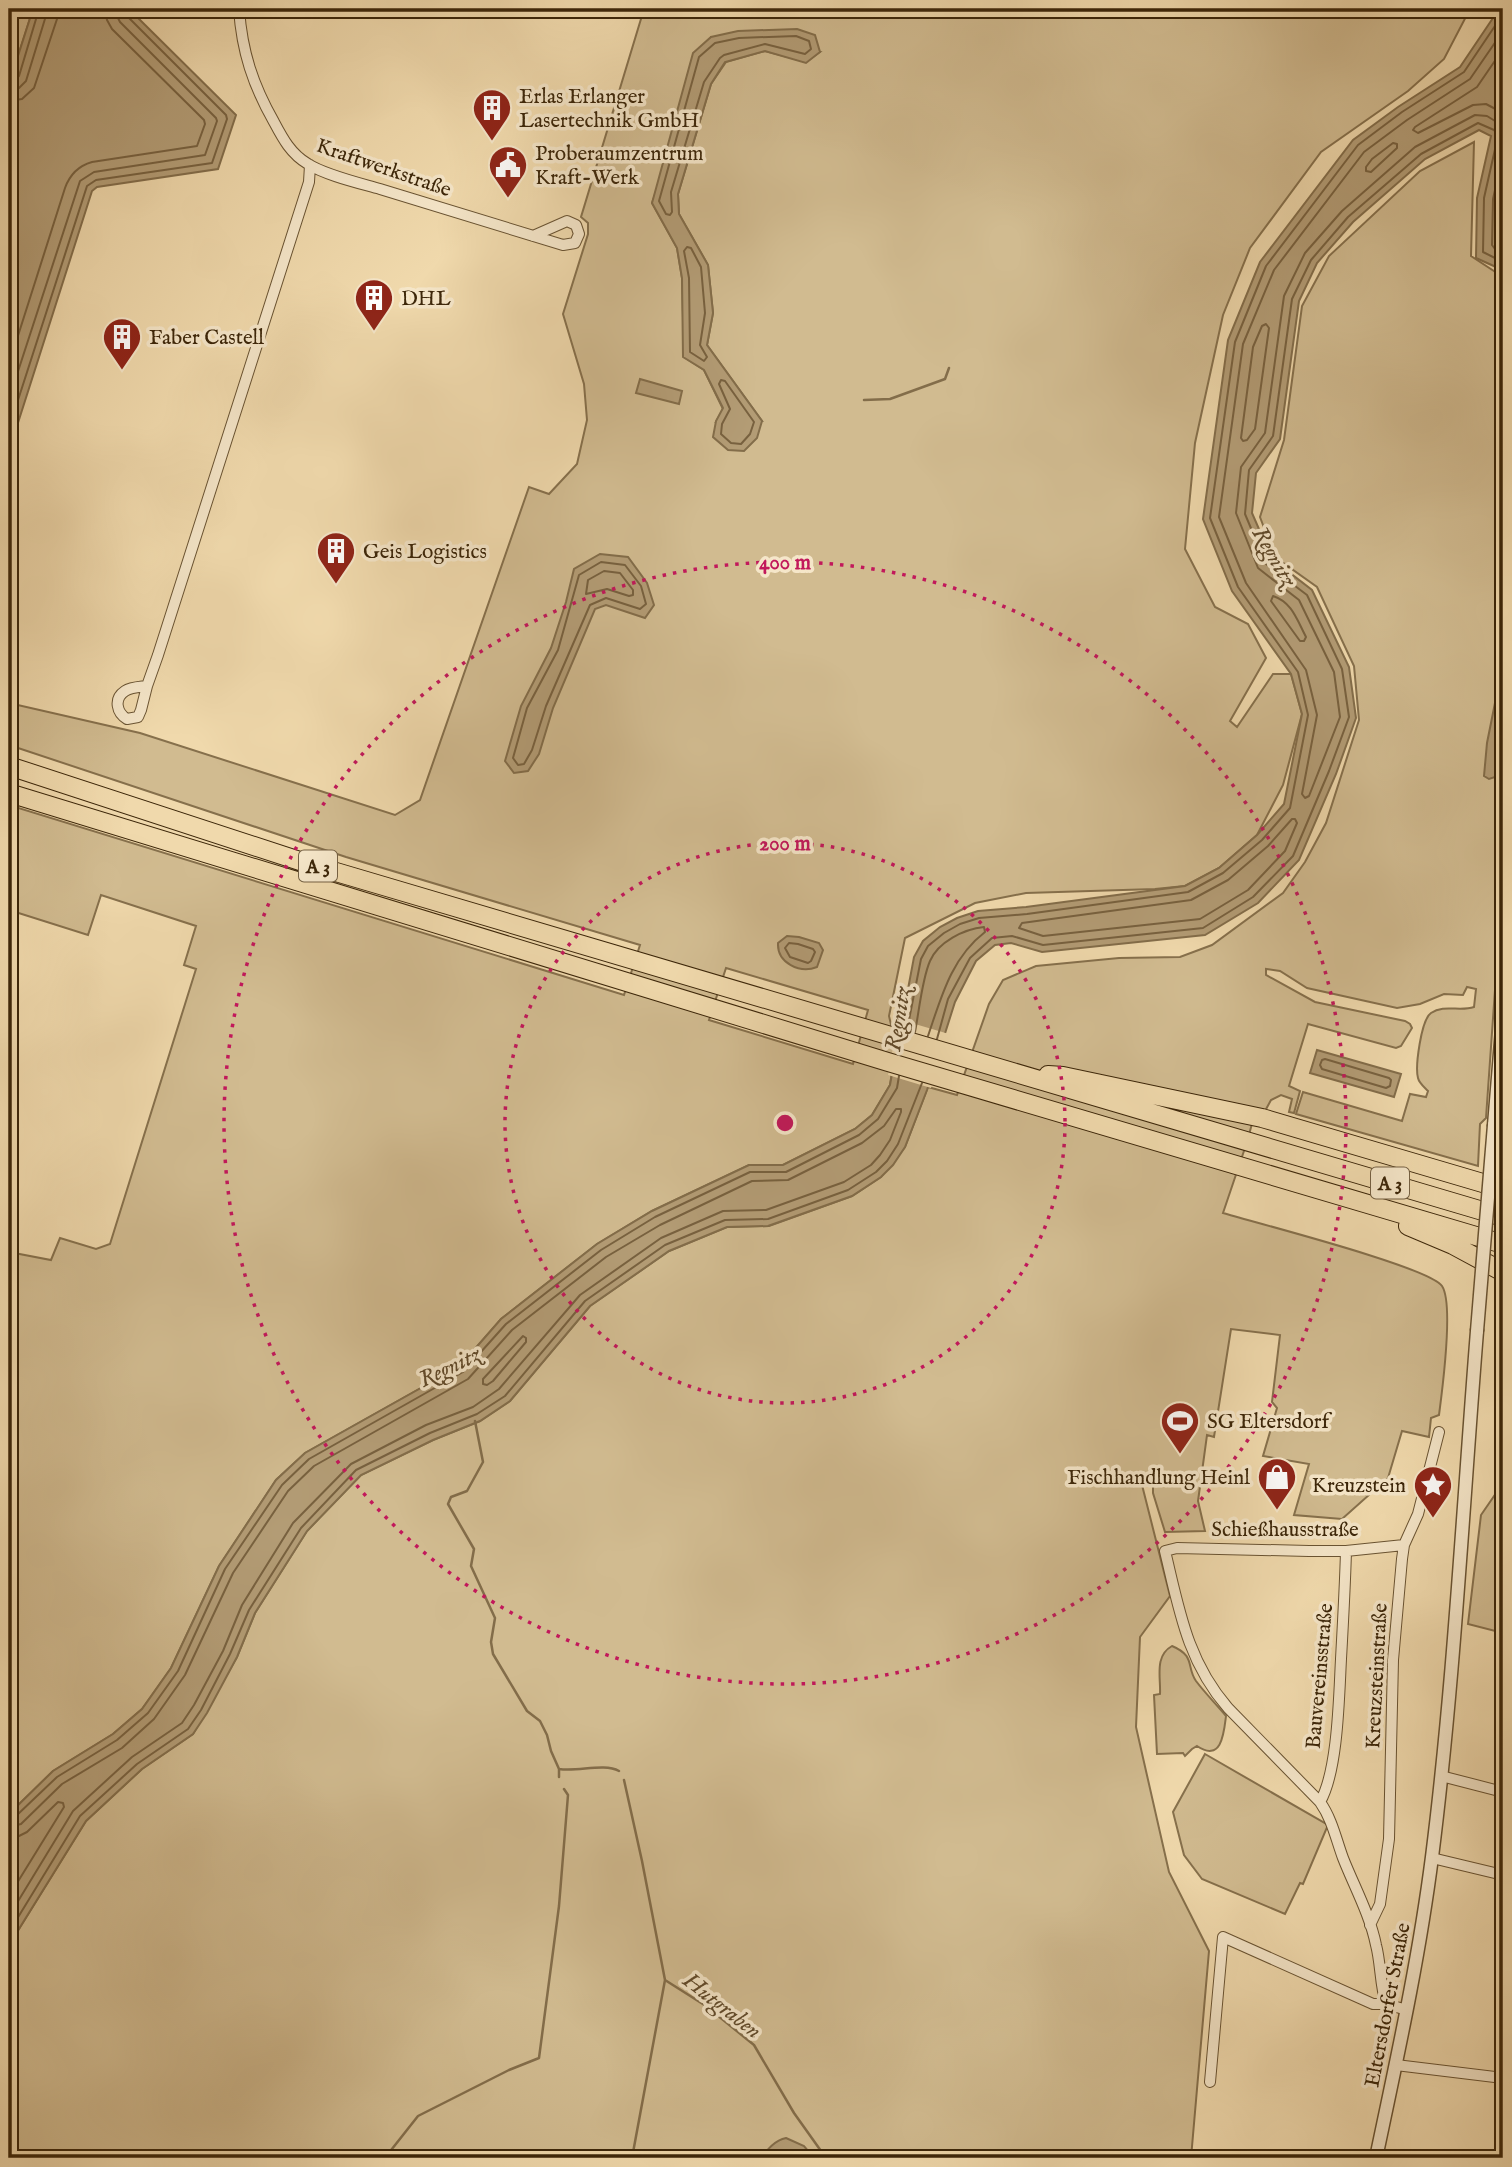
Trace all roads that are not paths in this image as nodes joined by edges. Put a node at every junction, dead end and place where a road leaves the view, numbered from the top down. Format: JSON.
{"nodes":[{"id":1,"x":239,"y":9,"type":"edge"},
{"id":2,"x":310,"y":166,"type":"junction"},
{"id":3,"x":533,"y":236,"type":"dead end"},
{"id":4,"x":147,"y":686,"type":"dead end"},
{"id":5,"x":9,"y":766,"type":"edge"},
{"id":6,"x":9,"y":793,"type":"edge"},
{"id":7,"x":1503,"y":1017,"type":"edge"},
{"id":8,"x":995,"y":1068,"type":"junction"},
{"id":9,"x":1170,"y":1109,"type":"junction"},
{"id":10,"x":1277,"y":1146,"type":"junction"},
{"id":11,"x":1276,"y":1176,"type":"junction"},
{"id":12,"x":1503,"y":1189,"type":"edge"},
{"id":13,"x":1503,"y":1205,"type":"edge"},
{"id":14,"x":1503,"y":1217,"type":"edge"},
{"id":15,"x":1503,"y":1244,"type":"edge"},
{"id":16,"x":1503,"y":1272,"type":"edge"},
{"id":17,"x":1439,"y":1432,"type":"dead end"},
{"id":18,"x":1404,"y":1545,"type":"junction"},
{"id":19,"x":1346,"y":1550,"type":"junction"},
{"id":20,"x":1441,"y":1776,"type":"junction"},
{"id":21,"x":1503,"y":1792,"type":"edge"},
{"id":22,"x":1320,"y":1802,"type":"junction"},
{"id":23,"x":1432,"y":1858,"type":"junction"},
{"id":24,"x":1503,"y":1875,"type":"edge"},
{"id":25,"x":1370,"y":1925,"type":"junction"},
{"id":26,"x":1386,"y":2004,"type":"junction"},
{"id":27,"x":1408,"y":2010,"type":"junction"},
{"id":28,"x":1396,"y":2065,"type":"junction"},
{"id":29,"x":1503,"y":2078,"type":"edge"},
{"id":30,"x":1210,"y":2082,"type":"dead end"},
{"id":31,"x":1376,"y":2158,"type":"edge"}],
"edges":[{"from":1,"to":2,"type":"street","name":"Kraftwerkstraße"},
{"from":2,"to":3,"type":"street","name":"Kraftwerkstraße"},
{"from":2,"to":4,"type":"street"},
{"from":5,"to":8,"type":"highway","number":"A 3"},
{"from":6,"to":11,"type":"highway","number":"A 3"},
{"from":7,"to":20,"type":"street","name":"Eltersdorfer Straße","bridge":true},
{"from":8,"to":9,"type":"highway","number":"A 3"},
{"from":8,"to":9,"type":"highway"},
{"from":9,"to":10,"type":"highway","number":"A 3"},
{"from":9,"to":12,"type":"highway","number":"A 3"},
{"from":10,"to":13,"type":"highway"},
{"from":10,"to":14,"type":"highway","number":"A 3"},
{"from":11,"to":15,"type":"highway","number":"A 3"},
{"from":11,"to":16,"type":"highway"},
{"from":17,"to":18,"type":"street","name":"Kreuzsteinstraße"},
{"from":18,"to":19,"type":"street","name":"Schießhausstraße"},
{"from":18,"to":25,"type":"street","name":"Kreuzsteinstraße"},
{"from":19,"to":22,"type":"street","name":"Bauvereinsstraße"},
{"from":19,"to":22,"type":"street","name":"Schießhausstraße"},
{"from":20,"to":21,"type":"street"},
{"from":20,"to":23,"type":"street","name":"Eltersdorfer Straße"},
{"from":22,"to":25,"type":"street"},
{"from":23,"to":24,"type":"street"},
{"from":23,"to":27,"type":"street","name":"Eltersdorfer Straße"},
{"from":25,"to":26,"type":"street"},
{"from":26,"to":27,"type":"street"},
{"from":26,"to":30,"type":"street"},
{"from":27,"to":28,"type":"street","name":"Eltersdorfer Straße"},
{"from":28,"to":29,"type":"street"},
{"from":28,"to":31,"type":"street","name":"Eltersdorfer Straße"}]}
